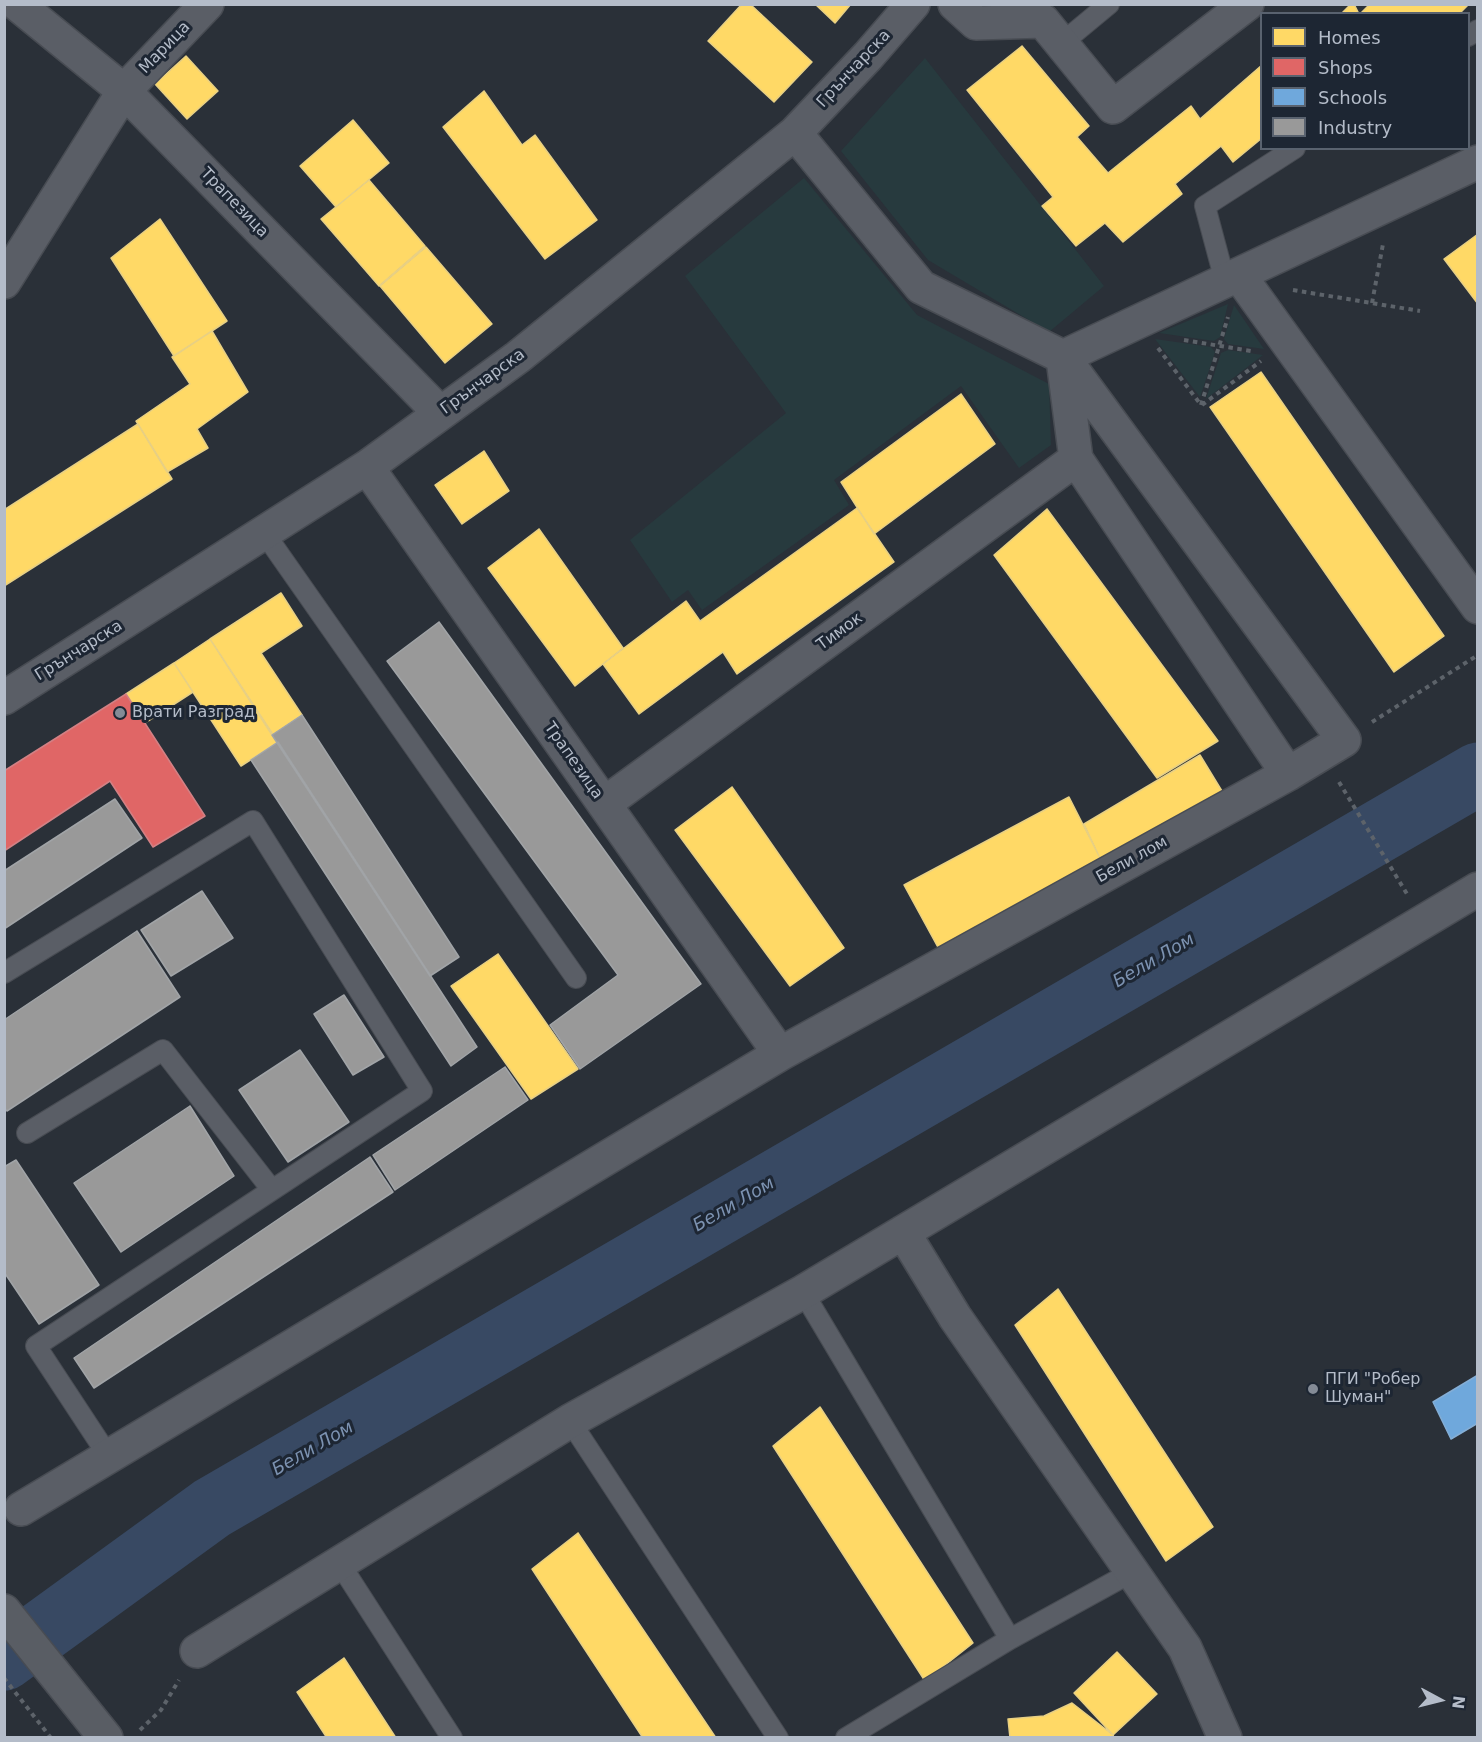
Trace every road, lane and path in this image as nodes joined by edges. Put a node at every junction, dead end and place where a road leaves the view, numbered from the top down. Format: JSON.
{"nodes":[{"id":1,"x":17,"y":4,"type":"edge"},
{"id":2,"x":207,"y":4,"type":"edge"},
{"id":3,"x":913,"y":4,"type":"edge"},
{"id":4,"x":954,"y":4,"type":"edge"},
{"id":5,"x":1109,"y":4,"type":"edge"},
{"id":6,"x":1247,"y":4,"type":"edge"},
{"id":7,"x":1062,"y":43,"type":"junction"},
{"id":8,"x":124,"y":91,"type":"junction"},
{"id":9,"x":795,"y":133,"type":"junction"},
{"id":10,"x":1291,"y":150,"type":"edge"},
{"id":11,"x":1478,"y":162,"type":"edge"},
{"id":12,"x":1391,"y":202,"type":"junction"},
{"id":13,"x":1232,"y":278,"type":"junction"},
{"id":14,"x":4,"y":282,"type":"edge"},
{"id":15,"x":1372,"y":303,"type":"junction"},
{"id":16,"x":1420,"y":310,"type":"dead end"},
{"id":17,"x":1122,"y":329,"type":"junction"},
{"id":18,"x":1179,"y":339,"type":"dead end"},
{"id":19,"x":1219,"y":346,"type":"junction"},
{"id":20,"x":1259,"y":352,"type":"dead end"},
{"id":21,"x":1269,"y":354,"type":"dead end"},
{"id":22,"x":1063,"y":357,"type":"junction"},
{"id":23,"x":1201,"y":405,"type":"junction"},
{"id":24,"x":440,"y":413,"type":"junction"},
{"id":25,"x":1076,"y":459,"type":"junction"},
{"id":26,"x":366,"y":467,"type":"junction"},
{"id":27,"x":265,"y":534,"type":"junction"},
{"id":28,"x":1478,"y":607,"type":"edge"},
{"id":29,"x":1478,"y":655,"type":"edge"},
{"id":30,"x":4,"y":698,"type":"edge"},
{"id":31,"x":1333,"y":746,"type":"junction"},
{"id":32,"x":1288,"y":774,"type":"junction"},
{"id":33,"x":604,"y":804,"type":"junction"},
{"id":34,"x":1478,"y":889,"type":"edge"},
{"id":35,"x":1423,"y":921,"type":"junction"},
{"id":36,"x":4,"y":973,"type":"edge"},
{"id":37,"x":576,"y":978,"type":"dead end"},
{"id":38,"x":780,"y":1054,"type":"junction"},
{"id":39,"x":27,"y":1133,"type":"dead end"},
{"id":40,"x":272,"y":1190,"type":"junction"},
{"id":41,"x":903,"y":1232,"type":"junction"},
{"id":42,"x":803,"y":1292,"type":"junction"},
{"id":43,"x":570,"y":1421,"type":"junction"},
{"id":44,"x":109,"y":1457,"type":"junction"},
{"id":45,"x":21,"y":1509,"type":"dead end"},
{"id":46,"x":340,"y":1564,"type":"junction"},
{"id":47,"x":1132,"y":1572,"type":"junction"},
{"id":48,"x":4,"y":1611,"type":"edge"},
{"id":49,"x":1010,"y":1639,"type":"junction"},
{"id":50,"x":197,"y":1651,"type":"joint"},
{"id":51,"x":4,"y":1678,"type":"edge"},
{"id":52,"x":96,"y":1725,"type":"edge"},
{"id":53,"x":51,"y":1737,"type":"edge"},
{"id":54,"x":132,"y":1737,"type":"edge"},
{"id":55,"x":452,"y":1737,"type":"edge"},
{"id":56,"x":778,"y":1737,"type":"edge"},
{"id":57,"x":846,"y":1737,"type":"edge"},
{"id":58,"x":1225,"y":1737,"type":"edge"}],
"edges":[{"from":1,"to":8,"type":"street","name":"Трапезица"},
{"from":2,"to":8,"type":"street","name":"Марица"},
{"from":3,"to":9,"type":"street","name":"Грънчарска"},
{"from":4,"to":7,"type":"street"},
{"from":5,"to":7,"type":"lane"},
{"from":6,"to":7,"type":"street"},
{"from":8,"to":14,"type":"street","name":"Марица"},
{"from":8,"to":24,"type":"street","name":"Трапезица"},
{"from":9,"to":22,"type":"street"},
{"from":9,"to":24,"type":"street","name":"Грънчарска"},
{"from":10,"to":13,"type":"lane"},
{"from":11,"to":12,"type":"street"},
{"from":12,"to":13,"type":"street"},
{"from":12,"to":15,"type":"path"},
{"from":13,"to":15,"type":"path"},
{"from":13,"to":17,"type":"street"},
{"from":13,"to":19,"type":"path"},
{"from":13,"to":28,"type":"street"},
{"from":15,"to":16,"type":"path"},
{"from":17,"to":22,"type":"street"},
{"from":17,"to":23,"type":"path"},
{"from":18,"to":19,"type":"path"},
{"from":19,"to":20,"type":"path"},
{"from":19,"to":23,"type":"path"},
{"from":21,"to":23,"type":"path"},
{"from":22,"to":25,"type":"street"},
{"from":22,"to":31,"type":"street"},
{"from":24,"to":26,"type":"street","name":"Грънчарска"},
{"from":25,"to":32,"type":"street"},
{"from":25,"to":33,"type":"street","name":"Тимок"},
{"from":26,"to":27,"type":"street","name":"Грънчарска"},
{"from":26,"to":33,"type":"street","name":"Трапезица"},
{"from":27,"to":30,"type":"street","name":"Грънчарска"},
{"from":27,"to":37,"type":"lane"},
{"from":29,"to":31,"type":"path"},
{"from":31,"to":32,"type":"street","name":"Бели лом"},
{"from":31,"to":35,"type":"path"},
{"from":32,"to":38,"type":"street","name":"Бели лом"},
{"from":33,"to":38,"type":"street","name":"Трапезица"},
{"from":34,"to":35,"type":"street"},
{"from":35,"to":41,"type":"street"},
{"from":36,"to":40,"type":"lane"},
{"from":38,"to":44,"type":"street","name":"Бели лом"},
{"from":39,"to":40,"type":"lane"},
{"from":40,"to":44,"type":"lane"},
{"from":41,"to":42,"type":"street"},
{"from":41,"to":47,"type":"street"},
{"from":42,"to":43,"type":"street"},
{"from":42,"to":49,"type":"lane"},
{"from":43,"to":46,"type":"street"},
{"from":43,"to":56,"type":"lane"},
{"from":44,"to":45,"type":"street","name":"Бели лом"},
{"from":46,"to":50,"type":"street"},
{"from":46,"to":55,"type":"lane"},
{"from":47,"to":49,"type":"lane"},
{"from":47,"to":58,"type":"street"},
{"from":48,"to":52,"type":"street"},
{"from":49,"to":57,"type":"lane"},
{"from":50,"to":54,"type":"path"},
{"from":51,"to":53,"type":"path"}]}
